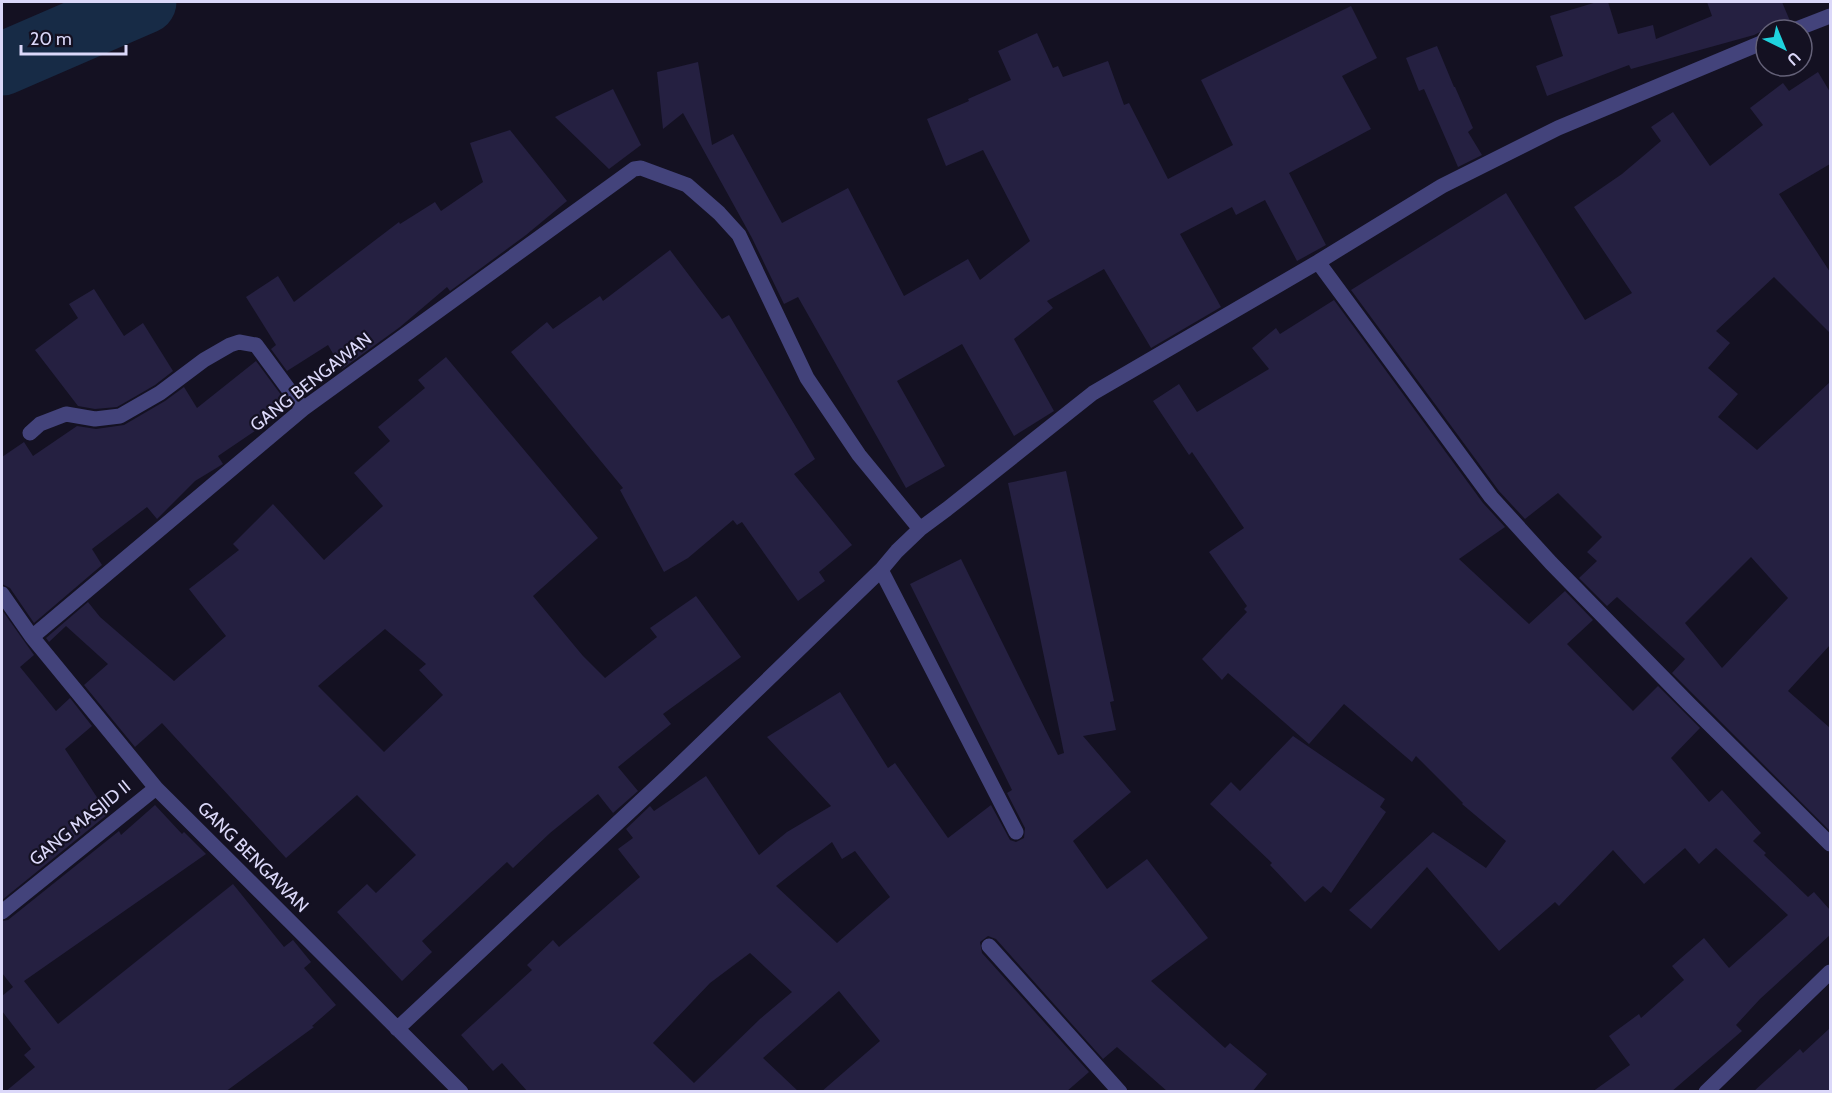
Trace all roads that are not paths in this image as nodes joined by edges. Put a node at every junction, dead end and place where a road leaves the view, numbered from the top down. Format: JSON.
{"nodes":[{"id":1,"x":1830,"y":16,"type":"edge"},
{"id":2,"x":1814,"y":22,"type":"edge"},
{"id":3,"x":1754,"y":46,"type":"edge"},
{"id":4,"x":1318,"y":262,"type":"junction"},
{"id":5,"x":303,"y":409,"type":"junction"},
{"id":6,"x":30,"y":433,"type":"dead end"},
{"id":7,"x":920,"y":529,"type":"junction"},
{"id":8,"x":881,"y":570,"type":"junction"},
{"id":9,"x":2,"y":594,"type":"edge"},
{"id":10,"x":32,"y":637,"type":"junction"},
{"id":11,"x":156,"y":788,"type":"junction"},
{"id":12,"x":1016,"y":832,"type":"dead end"},
{"id":13,"x":1830,"y":844,"type":"edge"},
{"id":14,"x":2,"y":912,"type":"edge"},
{"id":15,"x":989,"y":946,"type":"dead end"},
{"id":16,"x":1830,"y":972,"type":"edge"},
{"id":17,"x":397,"y":1029,"type":"junction"},
{"id":18,"x":462,"y":1092,"type":"edge"},
{"id":19,"x":1120,"y":1092,"type":"edge"},
{"id":20,"x":1706,"y":1092,"type":"edge"}],
"edges":[{"from":1,"to":2,"type":"street"},
{"from":3,"to":4,"type":"street"},
{"from":4,"to":7,"type":"street"},
{"from":4,"to":13,"type":"street"},
{"from":5,"to":6,"type":"street"},
{"from":5,"to":7,"type":"street","name":"GANG BENGAWAN"},
{"from":5,"to":10,"type":"street","name":"GANG BENGAWAN"},
{"from":7,"to":8,"type":"street"},
{"from":8,"to":12,"type":"street"},
{"from":8,"to":17,"type":"street"},
{"from":9,"to":10,"type":"street","name":"GANG BENGAWAN"},
{"from":10,"to":11,"type":"street","name":"GANG BENGAWAN"},
{"from":11,"to":14,"type":"street","name":"GANG MASJID II"},
{"from":11,"to":17,"type":"street","name":"GANG BENGAWAN"},
{"from":15,"to":19,"type":"street"},
{"from":16,"to":20,"type":"street"},
{"from":17,"to":18,"type":"street","name":"GANG BENGAWAN"}]}
